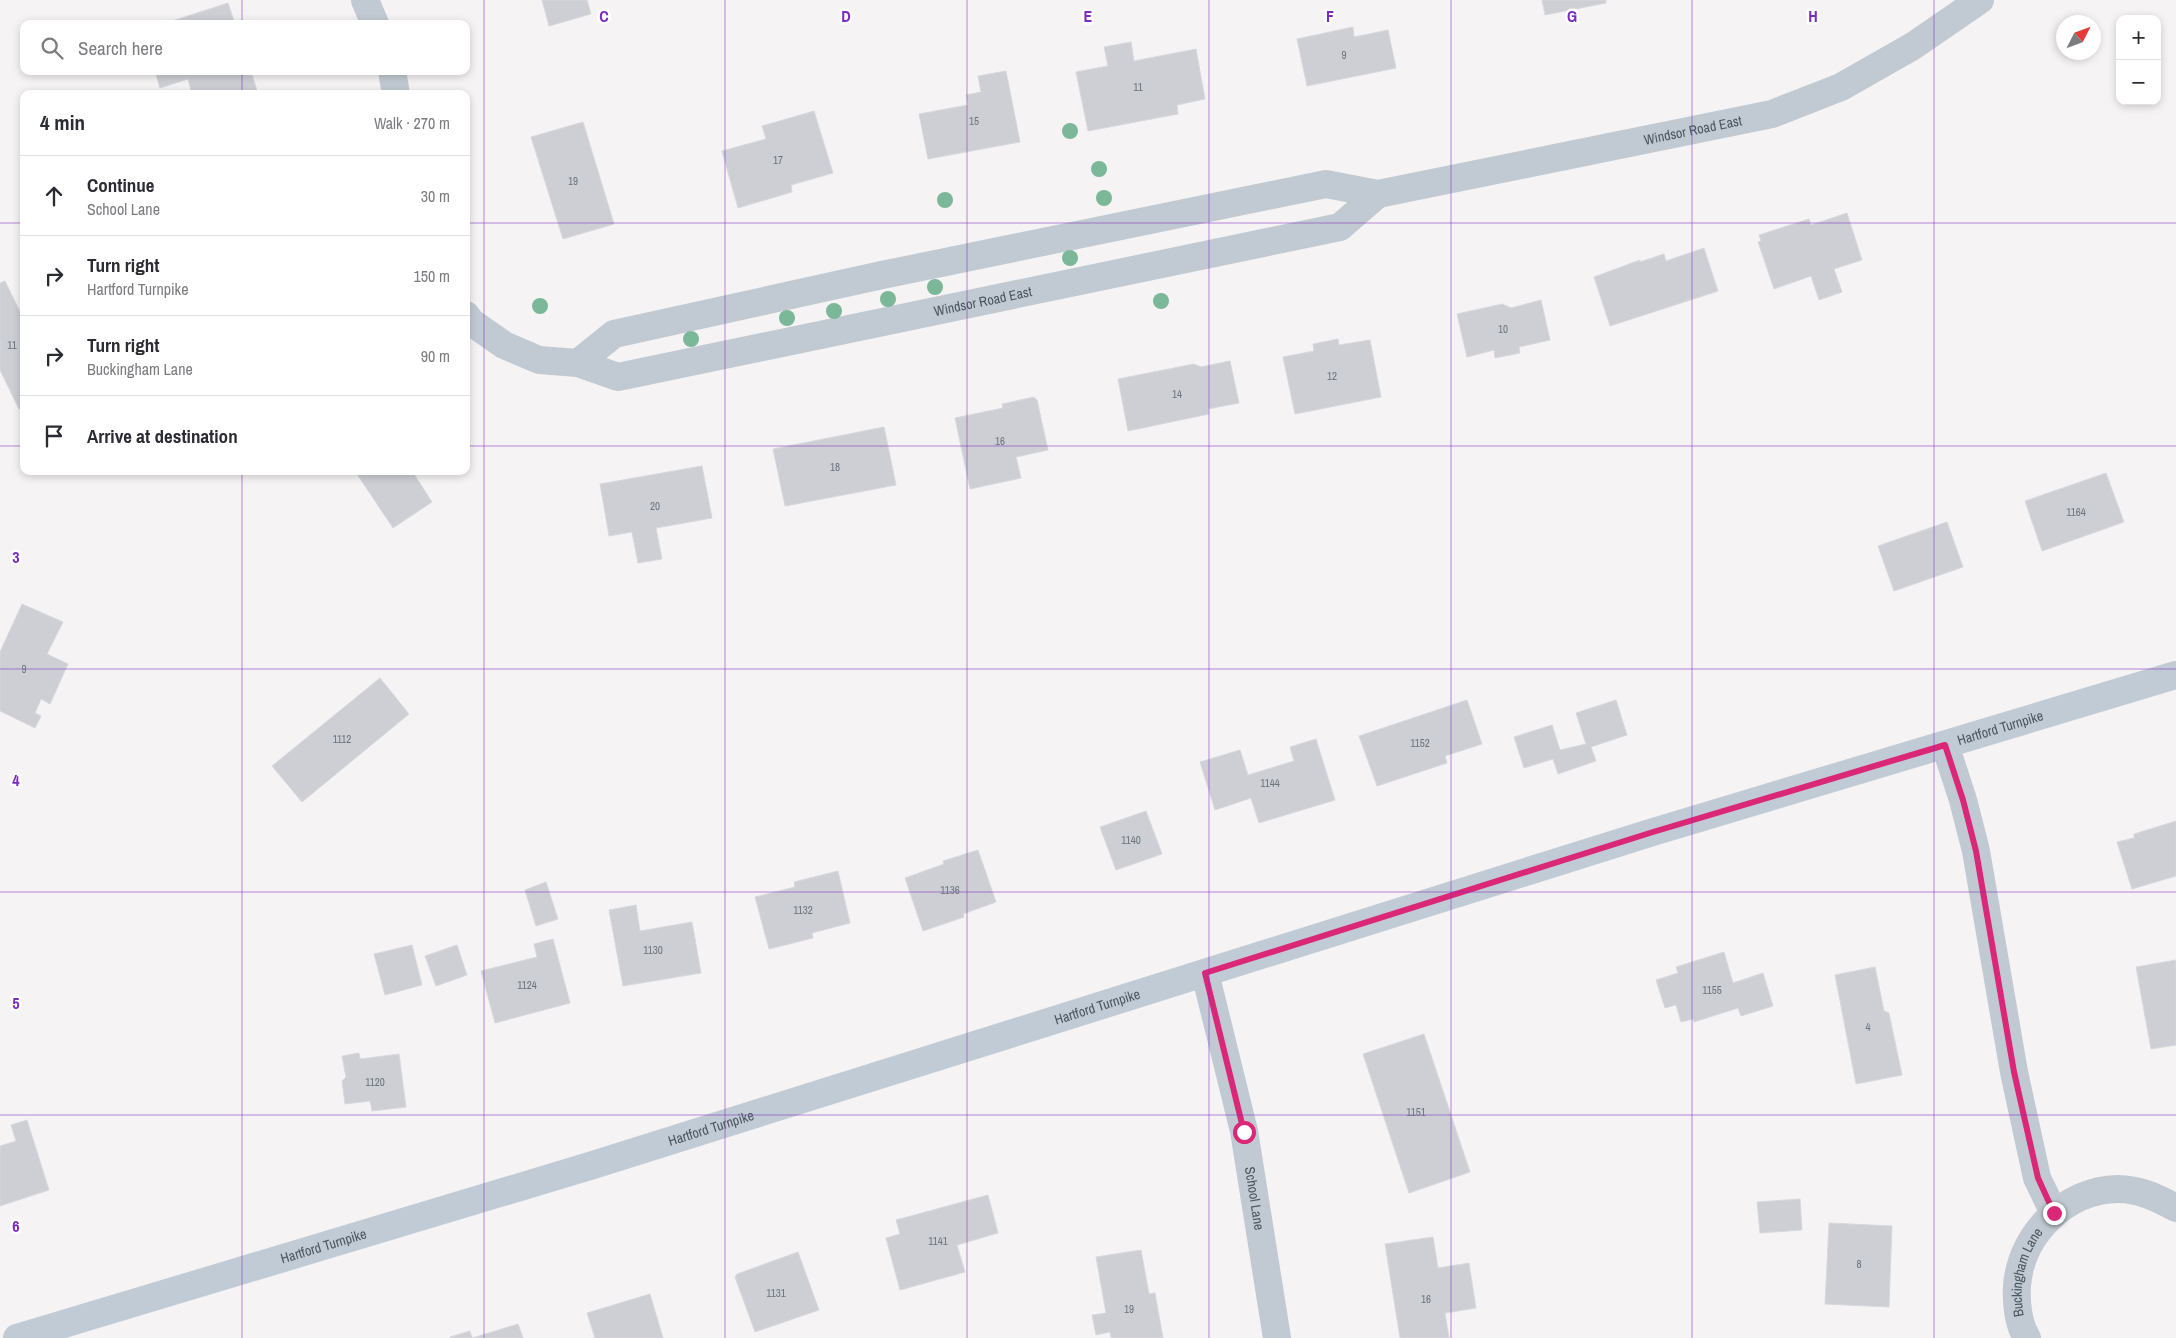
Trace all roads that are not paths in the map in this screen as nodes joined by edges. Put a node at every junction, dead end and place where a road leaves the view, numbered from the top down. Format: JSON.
{"nodes":[{"id":1,"x":365,"y":0,"type":"edge"},
{"id":2,"x":1980,"y":0,"type":"edge"},
{"id":3,"x":372,"y":20,"type":"edge"},
{"id":4,"x":393,"y":75,"type":"edge"},
{"id":5,"x":395,"y":90,"type":"edge"},
{"id":6,"x":1378,"y":194,"type":"junction"},
{"id":7,"x":470,"y":321,"type":"edge"},
{"id":8,"x":578,"y":364,"type":"junction"},
{"id":9,"x":2176,"y":675,"type":"edge"},
{"id":10,"x":1945,"y":745,"type":"junction"},
{"id":11,"x":1205,"y":973,"type":"junction"},
{"id":12,"x":2176,"y":1208,"type":"edge"},
{"id":13,"x":2054,"y":1213,"type":"junction"},
{"id":14,"x":18,"y":1338,"type":"edge"},
{"id":15,"x":1277,"y":1338,"type":"edge"},
{"id":16,"x":2027,"y":1338,"type":"edge"}],
"edges":[{"from":1,"to":3,"type":"street"},
{"from":2,"to":6,"type":"street","name":"Windsor Road East"},
{"from":4,"to":5,"type":"street"},
{"from":6,"to":8,"type":"street","name":"Windsor Road East"},
{"from":6,"to":8,"type":"street","name":"Windsor Road East"},
{"from":7,"to":8,"type":"street","name":"Windsor Road East"},
{"from":9,"to":10,"type":"main road","name":"Hartford Turnpike"},
{"from":10,"to":11,"type":"main road","name":"Hartford Turnpike"},
{"from":10,"to":13,"type":"street","name":"Buckingham Lane"},
{"from":11,"to":14,"type":"main road","name":"Hartford Turnpike"},
{"from":11,"to":15,"type":"street","name":"School Lane"},
{"from":12,"to":13,"type":"street","name":"Buckingham Lane"},
{"from":13,"to":16,"type":"street","name":"Buckingham Lane"}]}
